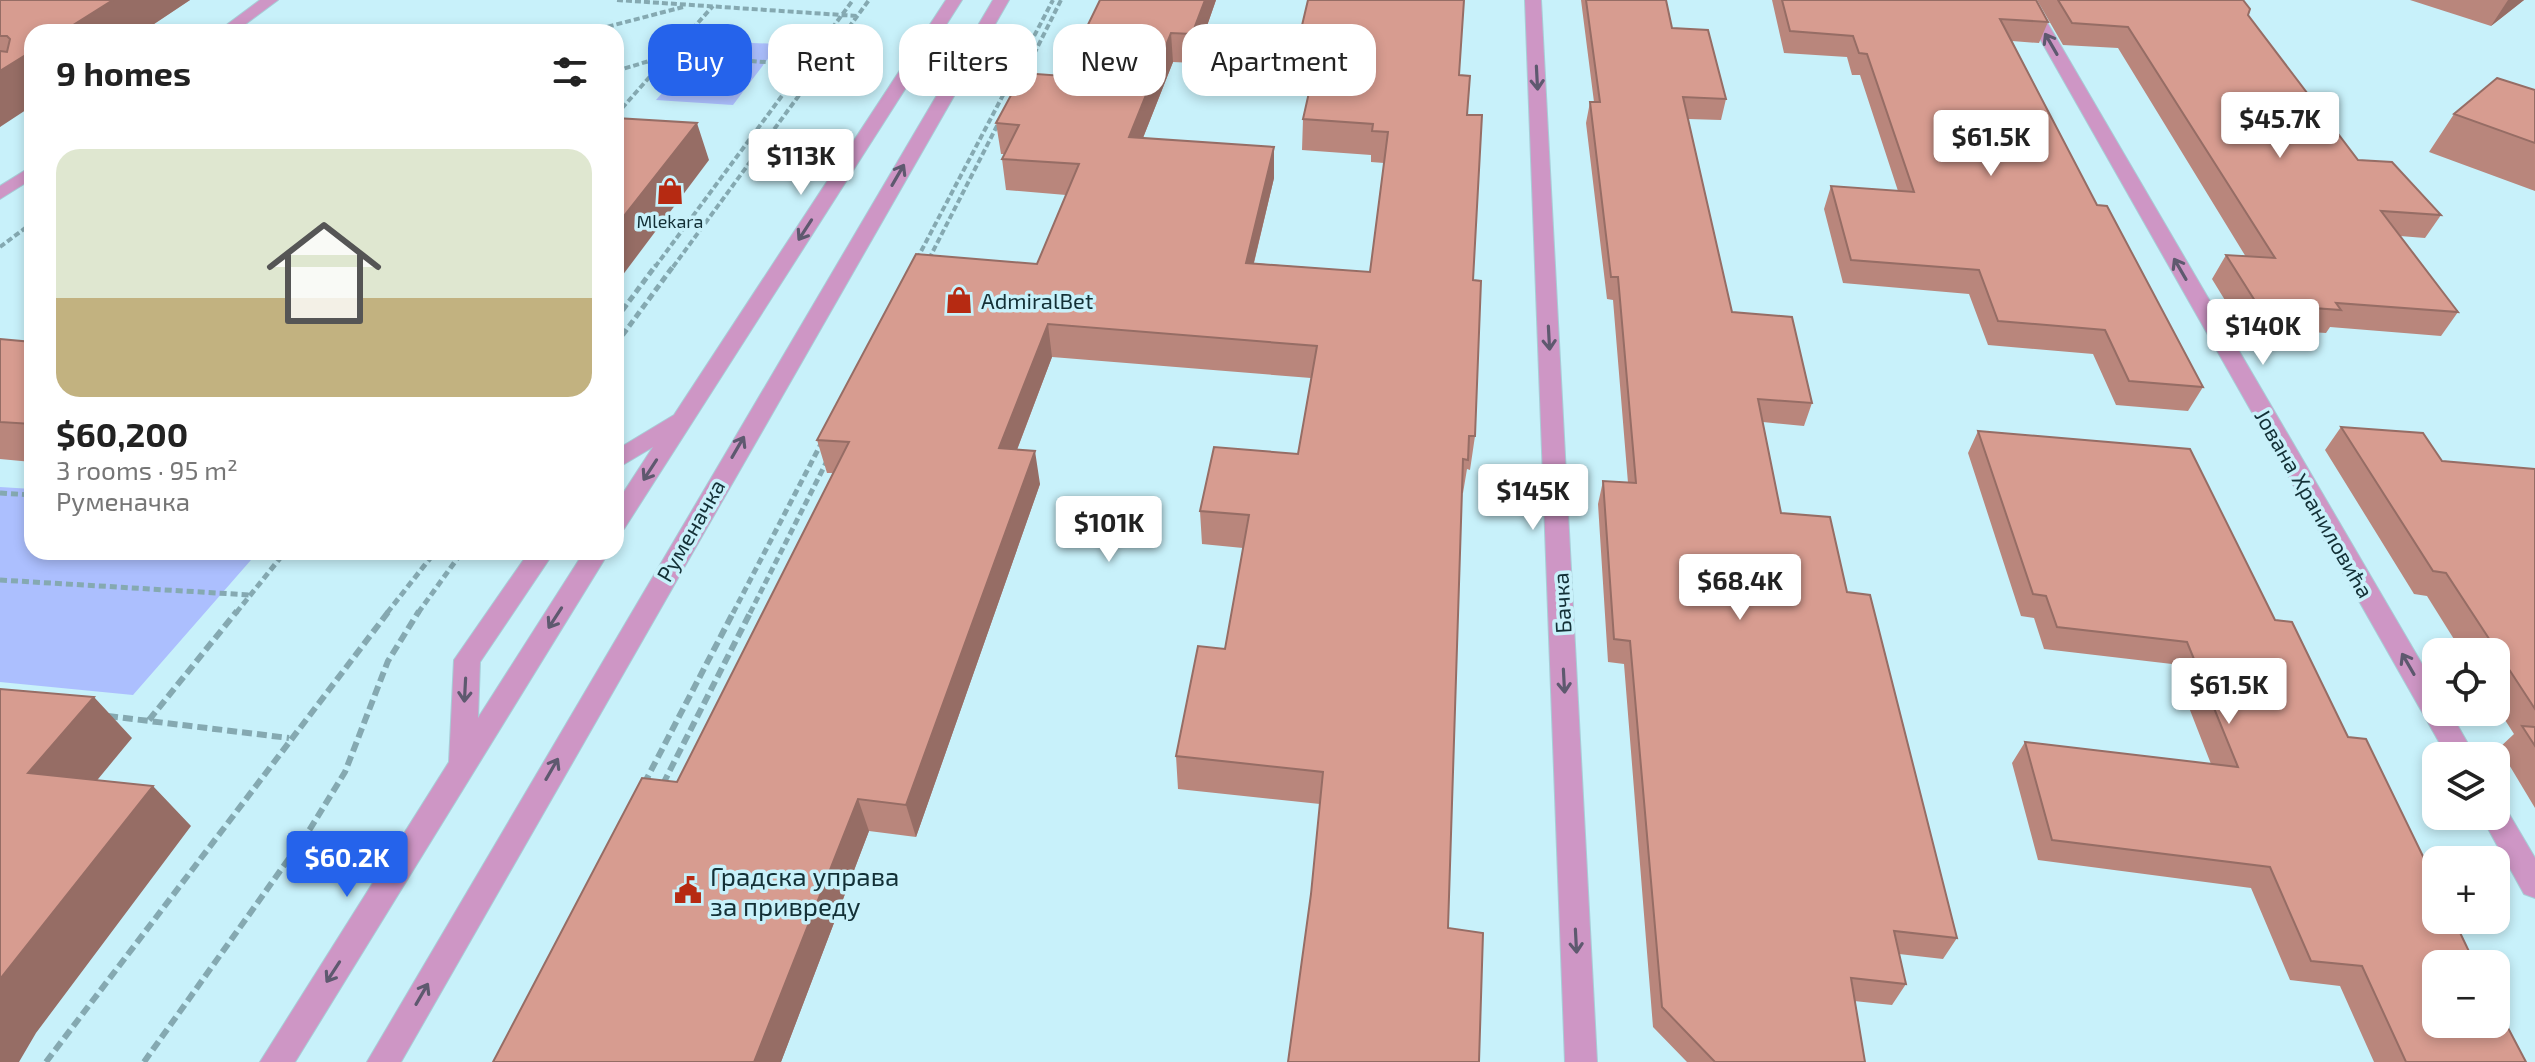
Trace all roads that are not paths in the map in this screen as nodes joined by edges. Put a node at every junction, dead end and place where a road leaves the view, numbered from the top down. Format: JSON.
{"nodes":[{"id":1,"x":270,"y":0,"type":"edge"},
{"id":2,"x":954,"y":0,"type":"edge"},
{"id":3,"x":1001,"y":0,"type":"edge"},
{"id":4,"x":1533,"y":0,"type":"edge"},
{"id":5,"x":2026,"y":0,"type":"edge"},
{"id":6,"x":236,"y":24,"type":"edge"},
{"id":7,"x":24,"y":177,"type":"edge"},
{"id":8,"x":0,"y":194,"type":"edge"},
{"id":9,"x":685,"y":416,"type":"junction"},
{"id":10,"x":624,"y":456,"type":"edge"},
{"id":11,"x":624,"y":511,"type":"edge"},
{"id":12,"x":536,"y":560,"type":"edge"},
{"id":13,"x":592,"y":560,"type":"edge"},
{"id":14,"x":2453,"y":742,"type":"edge"},
{"id":15,"x":462,"y":763,"type":"junction"},
{"id":16,"x":2503,"y":830,"type":"edge"},
{"id":17,"x":2535,"y":885,"type":"edge"},
{"id":18,"x":276,"y":1062,"type":"edge"},
{"id":19,"x":383,"y":1062,"type":"edge"},
{"id":20,"x":1581,"y":1062,"type":"edge"}],
"edges":[{"from":1,"to":6,"type":"street"},
{"from":2,"to":9,"type":"street","one_way":true},
{"from":19,"to":3,"type":"street","name":"Руменачка","one_way":true},
{"from":4,"to":20,"type":"street","name":"Бачка","one_way":true},
{"from":14,"to":5,"type":"street","name":"Јована Храниловића","one_way":true},
{"from":7,"to":8,"type":"street"},
{"from":9,"to":10,"type":"street"},
{"from":9,"to":11,"type":"street","one_way":true},
{"from":12,"to":15,"type":"street","one_way":true},
{"from":13,"to":15,"type":"street","one_way":true},
{"from":15,"to":18,"type":"street","one_way":true},
{"from":16,"to":17,"type":"street"}]}
